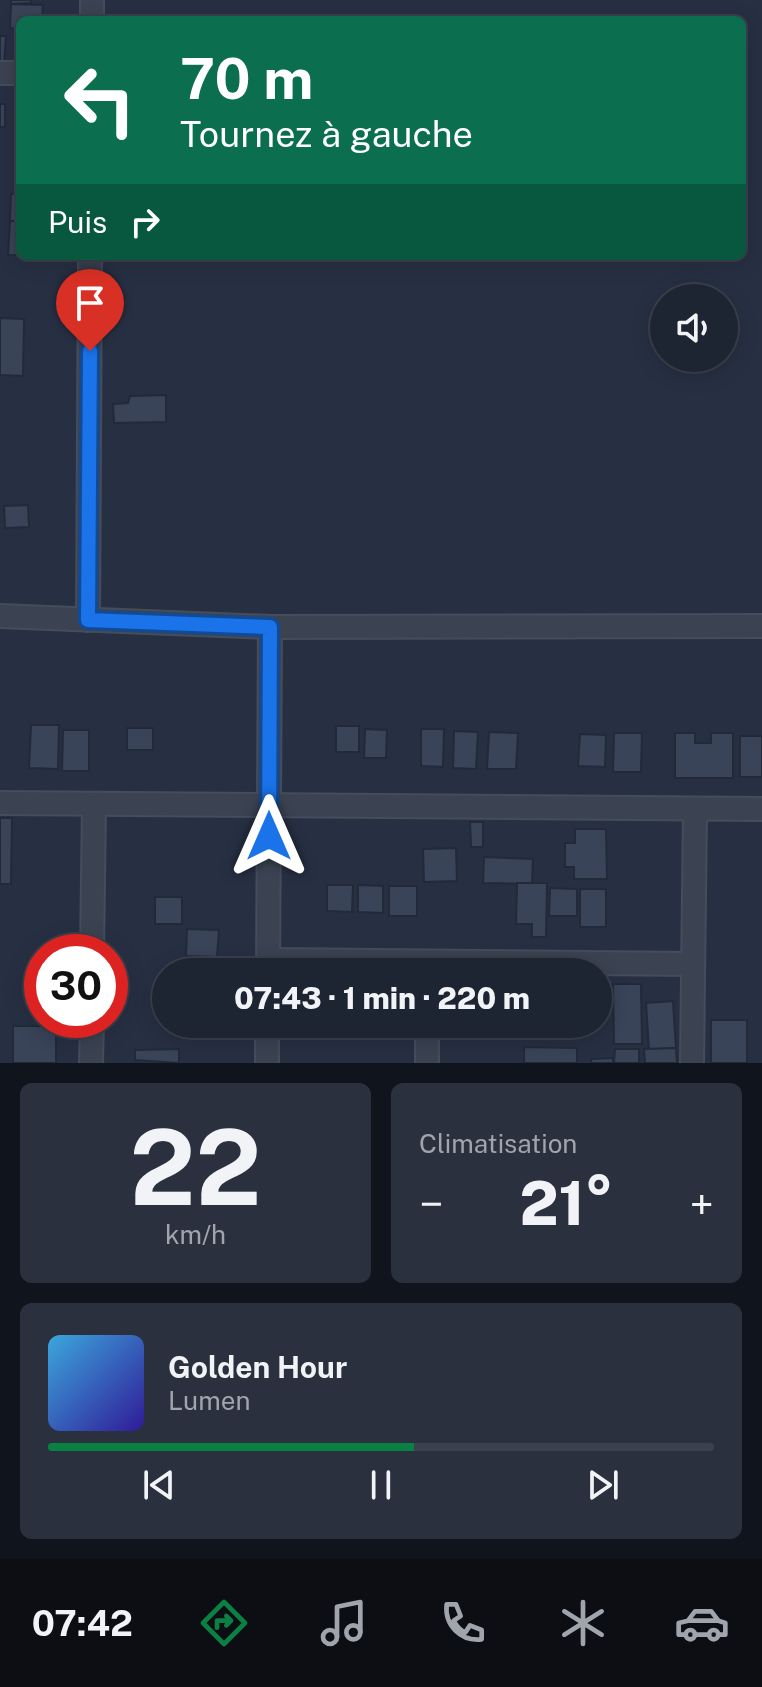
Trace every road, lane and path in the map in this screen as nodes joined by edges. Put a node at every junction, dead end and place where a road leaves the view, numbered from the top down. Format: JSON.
{"nodes":[{"id":1,"x":90,"y":260,"type":"edge"},
{"id":2,"x":0,"y":616,"type":"edge"},
{"id":3,"x":88,"y":620,"type":"junction"},
{"id":4,"x":762,"y":626,"type":"edge"},
{"id":5,"x":270,"y":627,"type":"junction"},
{"id":6,"x":0,"y":803,"type":"edge"},
{"id":7,"x":94,"y":804,"type":"junction"},
{"id":8,"x":270,"y":805,"type":"junction"},
{"id":9,"x":695,"y":809,"type":"junction"},
{"id":10,"x":762,"y":809,"type":"edge"},
{"id":11,"x":92,"y":934,"type":"edge"},
{"id":12,"x":268,"y":958,"type":"edge"},
{"id":13,"x":693,"y":964,"type":"junction"},
{"id":14,"x":612,"y":965,"type":"edge"},
{"id":15,"x":92,"y":1038,"type":"edge"},
{"id":16,"x":267,"y":1038,"type":"edge"},
{"id":17,"x":427,"y":1038,"type":"edge"},
{"id":18,"x":91,"y":1063,"type":"edge"},
{"id":19,"x":267,"y":1063,"type":"edge"},
{"id":20,"x":427,"y":1063,"type":"edge"},
{"id":21,"x":692,"y":1063,"type":"edge"}],
"edges":[{"from":1,"to":3,"type":"street"},
{"from":2,"to":3,"type":"street"},
{"from":3,"to":5,"type":"street"},
{"from":4,"to":5,"type":"street"},
{"from":5,"to":8,"type":"street"},
{"from":6,"to":7,"type":"street"},
{"from":7,"to":8,"type":"street"},
{"from":7,"to":11,"type":"street"},
{"from":8,"to":9,"type":"street"},
{"from":8,"to":12,"type":"street"},
{"from":9,"to":10,"type":"street"},
{"from":9,"to":13,"type":"street"},
{"from":13,"to":14,"type":"street"},
{"from":13,"to":21,"type":"street"},
{"from":15,"to":18,"type":"street"},
{"from":16,"to":19,"type":"street"},
{"from":17,"to":20,"type":"street"}]}
